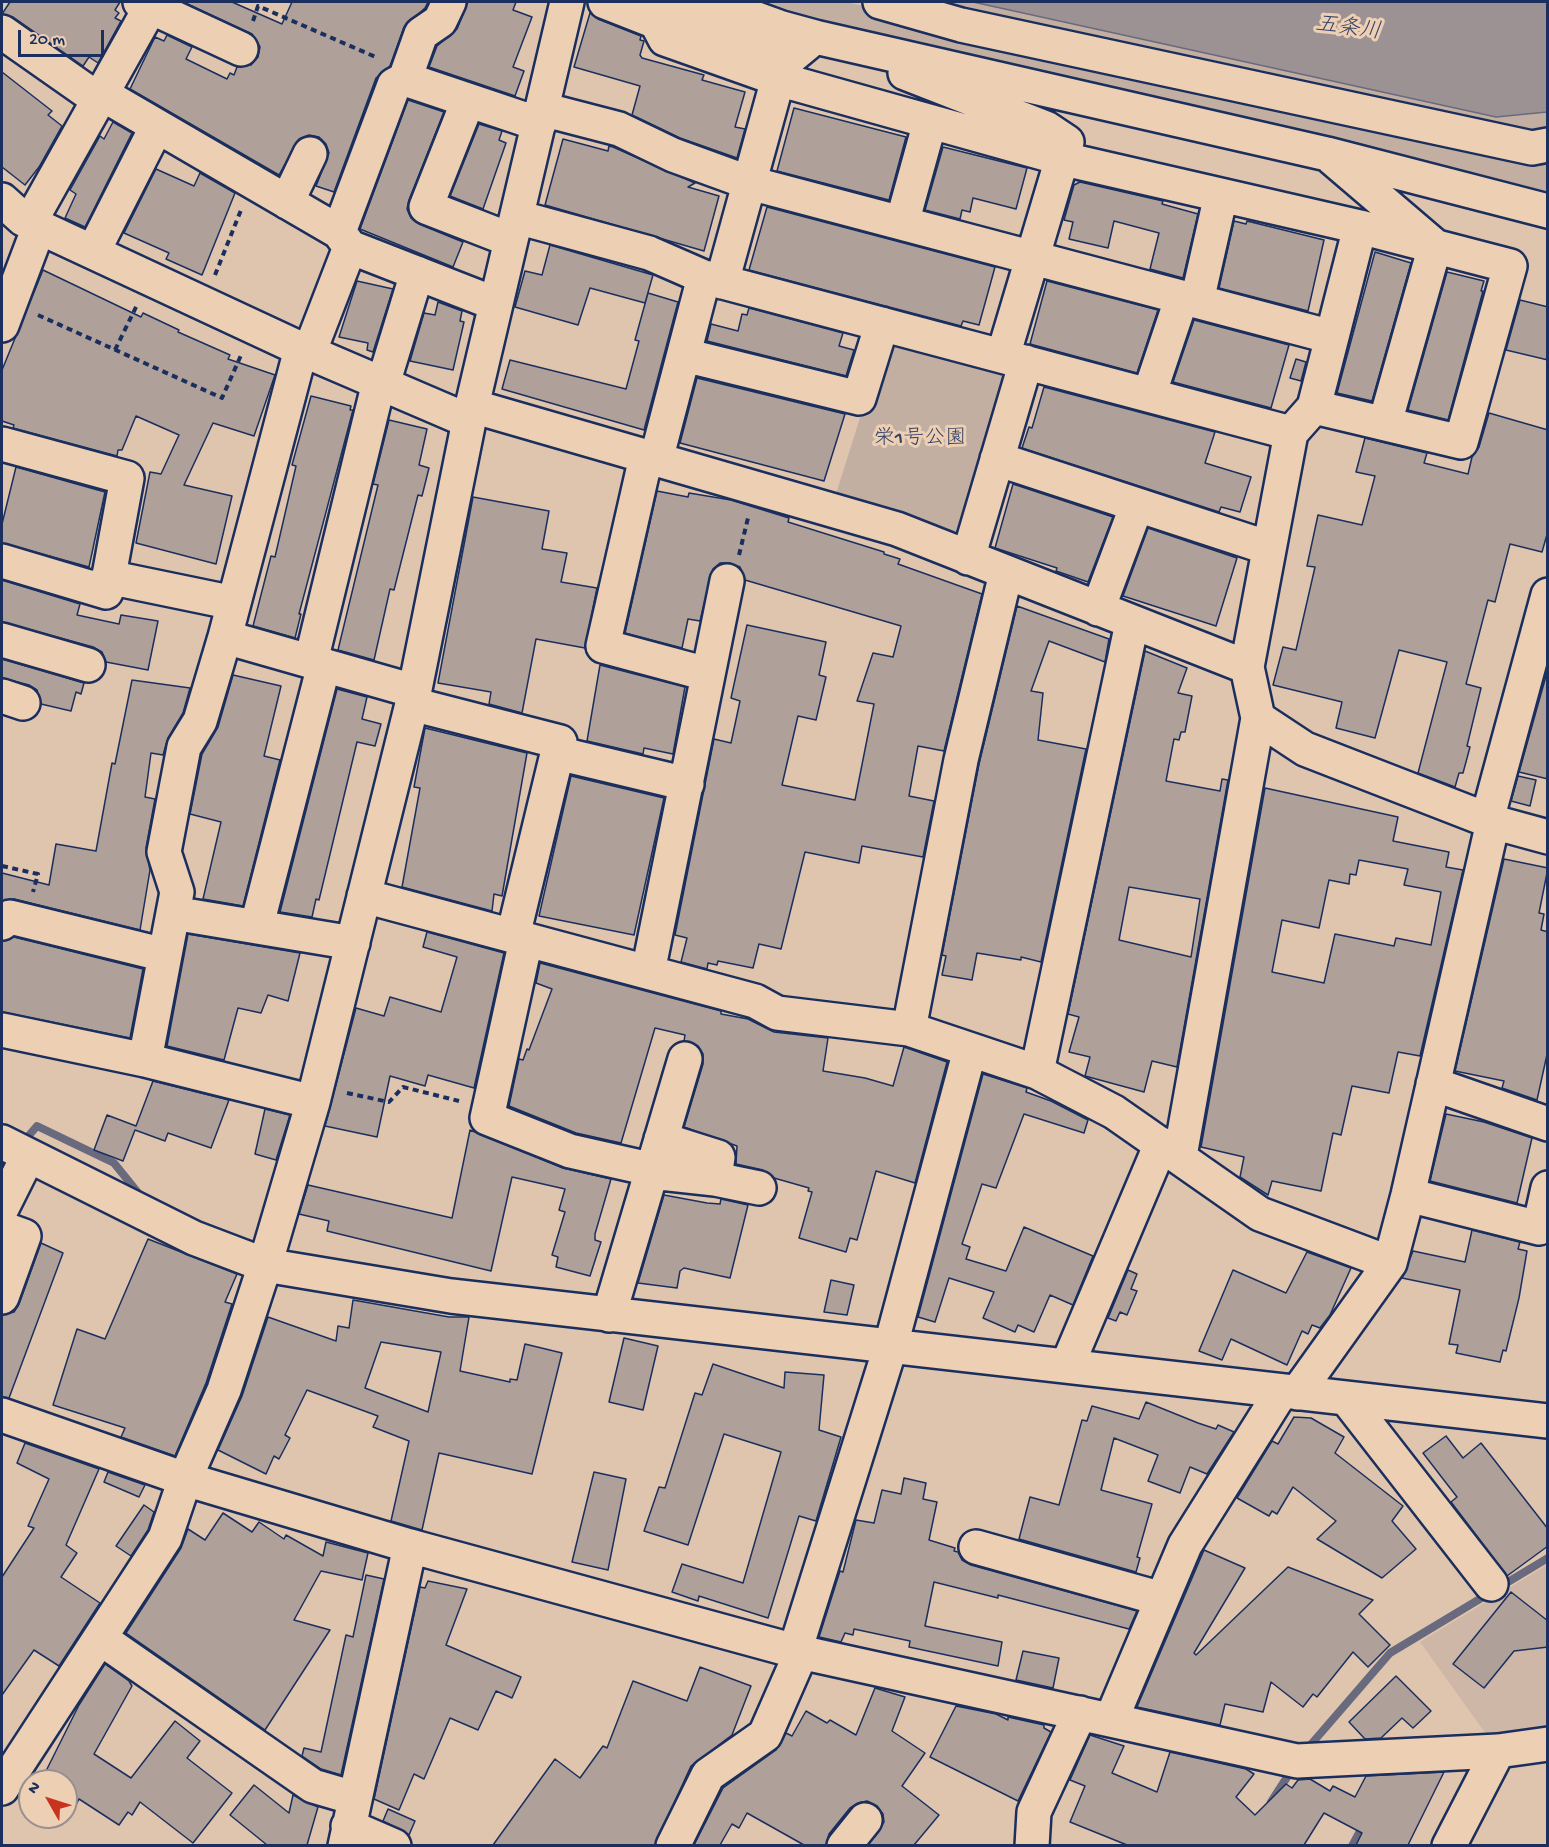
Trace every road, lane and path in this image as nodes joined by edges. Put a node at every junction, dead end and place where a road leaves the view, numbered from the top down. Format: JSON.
{"nodes":[{"id":1,"x":448,"y":2,"type":"edge"},
{"id":2,"x":567,"y":2,"type":"edge"},
{"id":3,"x":605,"y":2,"type":"edge"},
{"id":4,"x":649,"y":2,"type":"edge"},
{"id":5,"x":710,"y":2,"type":"edge"},
{"id":6,"x":880,"y":2,"type":"edge"},
{"id":7,"x":153,"y":6,"type":"edge"},
{"id":8,"x":2,"y":32,"type":"edge"},
{"id":9,"x":815,"y":37,"type":"junction"},
{"id":10,"x":241,"y":49,"type":"joint"},
{"id":11,"x":880,"y":52,"type":"junction"},
{"id":12,"x":406,"y":75,"type":"junction"},
{"id":13,"x":778,"y":79,"type":"junction"},
{"id":14,"x":100,"y":97,"type":"junction"},
{"id":15,"x":468,"y":101,"type":"junction"},
{"id":16,"x":540,"y":117,"type":"junction"},
{"id":17,"x":930,"y":122,"type":"junction"},
{"id":18,"x":157,"y":126,"type":"junction"},
{"id":19,"x":1548,"y":145,"type":"edge"},
{"id":20,"x":1327,"y":153,"type":"junction"},
{"id":21,"x":310,"y":154,"type":"dead end"},
{"id":22,"x":1064,"y":159,"type":"junction"},
{"id":23,"x":252,"y":182,"type":"junction"},
{"id":24,"x":750,"y":183,"type":"junction"},
{"id":25,"x":1221,"y":195,"type":"junction"},
{"id":26,"x":2,"y":200,"type":"edge"},
{"id":27,"x":287,"y":202,"type":"junction"},
{"id":28,"x":1548,"y":211,"type":"edge"},
{"id":29,"x":902,"y":223,"type":"junction"},
{"id":30,"x":35,"y":224,"type":"junction"},
{"id":31,"x":1360,"y":226,"type":"junction"},
{"id":32,"x":514,"y":228,"type":"junction"},
{"id":33,"x":344,"y":239,"type":"junction"},
{"id":34,"x":1435,"y":246,"type":"junction"},
{"id":35,"x":93,"y":252,"type":"junction"},
{"id":36,"x":1033,"y":258,"type":"junction"},
{"id":37,"x":417,"y":273,"type":"junction"},
{"id":38,"x":150,"y":278,"type":"junction"},
{"id":39,"x":713,"y":280,"type":"junction"},
{"id":40,"x":1189,"y":299,"type":"junction"},
{"id":41,"x":204,"y":304,"type":"junction"},
{"id":42,"x":496,"y":304,"type":"junction"},
{"id":43,"x":6,"y":314,"type":"edge"},
{"id":44,"x":882,"y":324,"type":"junction"},
{"id":45,"x":254,"y":327,"type":"junction"},
{"id":46,"x":1332,"y":337,"type":"junction"},
{"id":47,"x":116,"y":350,"type":"junction"},
{"id":48,"x":305,"y":351,"type":"junction"},
{"id":49,"x":684,"y":355,"type":"junction"},
{"id":50,"x":1014,"y":359,"type":"junction"},
{"id":51,"x":381,"y":383,"type":"junction"},
{"id":52,"x":1149,"y":395,"type":"junction"},
{"id":53,"x":1314,"y":407,"type":"junction"},
{"id":54,"x":471,"y":414,"type":"junction"},
{"id":55,"x":1385,"y":423,"type":"junction"},
{"id":56,"x":1291,"y":433,"type":"junction"},
{"id":57,"x":2,"y":444,"type":"edge"},
{"id":58,"x":651,"y":458,"type":"junction"},
{"id":59,"x":997,"y":459,"type":"junction"},
{"id":60,"x":755,"y":488,"type":"junction"},
{"id":61,"x":1137,"y":505,"type":"junction"},
{"id":62,"x":1269,"y":548,"type":"junction"},
{"id":63,"x":968,"y":558,"type":"junction"},
{"id":64,"x":2,"y":561,"type":"edge"},
{"id":65,"x":1006,"y":573,"type":"junction"},
{"id":66,"x":108,"y":577,"type":"junction"},
{"id":67,"x":727,"y":581,"type":"joint"},
{"id":68,"x":1548,"y":595,"type":"edge"},
{"id":69,"x":234,"y":603,"type":"junction"},
{"id":70,"x":1098,"y":609,"type":"junction"},
{"id":71,"x":1132,"y":623,"type":"junction"},
{"id":72,"x":225,"y":637,"type":"junction"},
{"id":73,"x":2,"y":640,"type":"edge"},
{"id":74,"x":317,"y":663,"type":"junction"},
{"id":75,"x":88,"y":665,"type":"dead end"},
{"id":76,"x":1246,"y":667,"type":"junction"},
{"id":77,"x":707,"y":674,"type":"junction"},
{"id":78,"x":413,"y":697,"type":"junction"},
{"id":79,"x":1258,"y":718,"type":"junction"},
{"id":80,"x":557,"y":753,"type":"junction"},
{"id":81,"x":687,"y":784,"type":"junction"},
{"id":82,"x":1490,"y":821,"type":"junction"},
{"id":83,"x":1548,"y":837,"type":"edge"},
{"id":84,"x":2,"y":866,"type":"edge"},
{"id":85,"x":364,"y":896,"type":"junction"},
{"id":86,"x":173,"y":913,"type":"junction"},
{"id":87,"x":13,"y":922,"type":"edge"},
{"id":88,"x":257,"y":925,"type":"junction"},
{"id":89,"x":520,"y":938,"type":"junction"},
{"id":90,"x":353,"y":943,"type":"junction"},
{"id":91,"x":165,"y":955,"type":"junction"},
{"id":92,"x":648,"y":972,"type":"junction"},
{"id":93,"x":909,"y":1029,"type":"junction"},
{"id":94,"x":2,"y":1030,"type":"edge"},
{"id":95,"x":970,"y":1050,"type":"junction"},
{"id":96,"x":685,"y":1059,"type":"dead end"},
{"id":97,"x":145,"y":1060,"type":"junction"},
{"id":98,"x":1038,"y":1072,"type":"junction"},
{"id":99,"x":1433,"y":1084,"type":"junction"},
{"id":100,"x":315,"y":1094,"type":"junction"},
{"id":101,"x":489,"y":1108,"type":"junction"},
{"id":102,"x":1548,"y":1124,"type":"edge"},
{"id":103,"x":661,"y":1139,"type":"junction"},
{"id":104,"x":15,"y":1149,"type":"edge"},
{"id":105,"x":1170,"y":1150,"type":"junction"},
{"id":106,"x":651,"y":1172,"type":"junction"},
{"id":107,"x":715,"y":1179,"type":"junction"},
{"id":108,"x":759,"y":1188,"type":"dead end"},
{"id":109,"x":1548,"y":1188,"type":"edge"},
{"id":110,"x":1408,"y":1195,"type":"junction"},
{"id":111,"x":2,"y":1208,"type":"edge"},
{"id":112,"x":2,"y":1228,"type":"edge"},
{"id":113,"x":1390,"y":1263,"type":"junction"},
{"id":114,"x":265,"y":1265,"type":"junction"},
{"id":115,"x":2,"y":1297,"type":"edge"},
{"id":116,"x":609,"y":1315,"type":"junction"},
{"id":117,"x":891,"y":1345,"type":"junction"},
{"id":118,"x":1067,"y":1366,"type":"junction"},
{"id":119,"x":1289,"y":1393,"type":"junction"},
{"id":120,"x":1347,"y":1398,"type":"junction"},
{"id":121,"x":2,"y":1415,"type":"edge"},
{"id":122,"x":1548,"y":1421,"type":"edge"},
{"id":123,"x":185,"y":1479,"type":"junction"},
{"id":124,"x":410,"y":1545,"type":"junction"},
{"id":125,"x":976,"y":1547,"type":"dead end"},
{"id":126,"x":1491,"y":1584,"type":"dead end"},
{"id":127,"x":1162,"y":1599,"type":"junction"},
{"id":128,"x":100,"y":1638,"type":"junction"},
{"id":129,"x":798,"y":1652,"type":"junction"},
{"id":130,"x":1096,"y":1716,"type":"junction"},
{"id":131,"x":1548,"y":1744,"type":"edge"},
{"id":132,"x":1498,"y":1750,"type":"junction"},
{"id":133,"x":2,"y":1788,"type":"edge"},
{"id":134,"x":865,"y":1820,"type":"dead end"},
{"id":135,"x":349,"y":1823,"type":"edge"},
{"id":136,"x":394,"y":1845,"type":"edge"},
{"id":137,"x":673,"y":1845,"type":"edge"},
{"id":138,"x":844,"y":1845,"type":"edge"},
{"id":139,"x":1032,"y":1845,"type":"edge"},
{"id":140,"x":1449,"y":1845,"type":"edge"}],
"edges":[{"from":1,"to":12,"type":"street"},
{"from":2,"to":16,"type":"street"},
{"from":3,"to":13,"type":"street"},
{"from":4,"to":9,"type":"street"},
{"from":5,"to":9,"type":"street"},
{"from":6,"to":19,"type":"street"},
{"from":7,"to":10,"type":"street"},
{"from":7,"to":14,"type":"street"},
{"from":8,"to":14,"type":"street"},
{"from":9,"to":11,"type":"street"},
{"from":10,"to":12,"type":"path"},
{"from":11,"to":20,"type":"street"},
{"from":11,"to":22,"type":"street"},
{"from":12,"to":15,"type":"street"},
{"from":12,"to":33,"type":"street"},
{"from":13,"to":17,"type":"street"},
{"from":13,"to":24,"type":"street"},
{"from":14,"to":18,"type":"street"},
{"from":14,"to":30,"type":"street"},
{"from":15,"to":16,"type":"street"},
{"from":15,"to":32,"type":"street"},
{"from":16,"to":24,"type":"street"},
{"from":16,"to":32,"type":"street"},
{"from":17,"to":22,"type":"street"},
{"from":17,"to":29,"type":"street"},
{"from":18,"to":23,"type":"street"},
{"from":18,"to":35,"type":"street"},
{"from":20,"to":28,"type":"street"},
{"from":20,"to":34,"type":"street"},
{"from":21,"to":27,"type":"street"},
{"from":22,"to":25,"type":"street"},
{"from":22,"to":36,"type":"street"},
{"from":23,"to":27,"type":"street"},
{"from":23,"to":41,"type":"path"},
{"from":24,"to":29,"type":"street"},
{"from":24,"to":39,"type":"street"},
{"from":25,"to":31,"type":"street"},
{"from":25,"to":40,"type":"street"},
{"from":26,"to":30,"type":"street"},
{"from":27,"to":33,"type":"street"},
{"from":29,"to":36,"type":"street"},
{"from":30,"to":35,"type":"street"},
{"from":30,"to":43,"type":"street"},
{"from":31,"to":34,"type":"street"},
{"from":31,"to":46,"type":"street"},
{"from":32,"to":39,"type":"street"},
{"from":32,"to":42,"type":"street"},
{"from":33,"to":37,"type":"street"},
{"from":33,"to":48,"type":"street"},
{"from":34,"to":55,"type":"street"},
{"from":34,"to":55,"type":"street"},
{"from":35,"to":38,"type":"street"},
{"from":36,"to":40,"type":"street"},
{"from":36,"to":50,"type":"street"},
{"from":37,"to":42,"type":"street"},
{"from":37,"to":51,"type":"street"},
{"from":38,"to":41,"type":"street"},
{"from":38,"to":47,"type":"path"},
{"from":39,"to":44,"type":"street"},
{"from":39,"to":49,"type":"street"},
{"from":40,"to":46,"type":"street"},
{"from":40,"to":52,"type":"street"},
{"from":41,"to":45,"type":"street"},
{"from":42,"to":54,"type":"street"},
{"from":43,"to":47,"type":"path"},
{"from":44,"to":49,"type":"street"},
{"from":44,"to":50,"type":"street"},
{"from":45,"to":47,"type":"path"},
{"from":45,"to":48,"type":"street"},
{"from":46,"to":53,"type":"street"},
{"from":48,"to":51,"type":"street"},
{"from":48,"to":69,"type":"street"},
{"from":49,"to":58,"type":"street"},
{"from":50,"to":52,"type":"street"},
{"from":50,"to":59,"type":"street"},
{"from":51,"to":54,"type":"street"},
{"from":51,"to":74,"type":"street"},
{"from":52,"to":56,"type":"street"},
{"from":53,"to":55,"type":"street"},
{"from":53,"to":56,"type":"street"},
{"from":54,"to":58,"type":"street"},
{"from":54,"to":78,"type":"street"},
{"from":56,"to":62,"type":"street"},
{"from":57,"to":66,"type":"street"},
{"from":58,"to":60,"type":"street"},
{"from":58,"to":77,"type":"street"},
{"from":59,"to":61,"type":"street"},
{"from":59,"to":63,"type":"street"},
{"from":60,"to":63,"type":"street"},
{"from":60,"to":67,"type":"path"},
{"from":61,"to":62,"type":"street"},
{"from":61,"to":70,"type":"street"},
{"from":62,"to":76,"type":"street"},
{"from":63,"to":65,"type":"street"},
{"from":64,"to":66,"type":"street"},
{"from":65,"to":70,"type":"street"},
{"from":65,"to":93,"type":"street"},
{"from":66,"to":69,"type":"street"},
{"from":67,"to":77,"type":"street"},
{"from":68,"to":82,"type":"street"},
{"from":69,"to":72,"type":"street"},
{"from":70,"to":71,"type":"street"},
{"from":71,"to":76,"type":"street"},
{"from":71,"to":98,"type":"street"},
{"from":72,"to":74,"type":"street"},
{"from":72,"to":86,"type":"street"},
{"from":73,"to":75,"type":"street"},
{"from":74,"to":78,"type":"street"},
{"from":74,"to":88,"type":"street"},
{"from":76,"to":79,"type":"street"},
{"from":77,"to":81,"type":"street"},
{"from":78,"to":80,"type":"street"},
{"from":78,"to":85,"type":"street"},
{"from":79,"to":82,"type":"street"},
{"from":79,"to":105,"type":"street"},
{"from":80,"to":81,"type":"street"},
{"from":80,"to":89,"type":"street"},
{"from":81,"to":92,"type":"street"},
{"from":82,"to":83,"type":"street"},
{"from":82,"to":99,"type":"street"},
{"from":84,"to":87,"type":"path"},
{"from":85,"to":89,"type":"street"},
{"from":85,"to":90,"type":"street"},
{"from":86,"to":88,"type":"street"},
{"from":86,"to":91,"type":"street"},
{"from":87,"to":91,"type":"street"},
{"from":88,"to":90,"type":"street"},
{"from":89,"to":92,"type":"street"},
{"from":89,"to":101,"type":"street"},
{"from":90,"to":100,"type":"street"},
{"from":91,"to":97,"type":"street"},
{"from":92,"to":93,"type":"street"},
{"from":93,"to":95,"type":"street"},
{"from":94,"to":97,"type":"street"},
{"from":95,"to":98,"type":"street"},
{"from":95,"to":117,"type":"street"},
{"from":96,"to":103,"type":"street"},
{"from":97,"to":100,"type":"street"},
{"from":98,"to":105,"type":"street"},
{"from":99,"to":102,"type":"street"},
{"from":99,"to":110,"type":"street"},
{"from":100,"to":101,"type":"path"},
{"from":100,"to":114,"type":"street"},
{"from":101,"to":106,"type":"street"},
{"from":103,"to":106,"type":"street"},
{"from":103,"to":107,"type":"street"},
{"from":104,"to":111,"type":"street"},
{"from":104,"to":114,"type":"street"},
{"from":105,"to":113,"type":"street"},
{"from":105,"to":118,"type":"street"},
{"from":106,"to":107,"type":"street"},
{"from":106,"to":116,"type":"street"},
{"from":107,"to":108,"type":"street"},
{"from":109,"to":110,"type":"street"},
{"from":110,"to":113,"type":"street"},
{"from":112,"to":115,"type":"street"},
{"from":113,"to":119,"type":"street"},
{"from":114,"to":116,"type":"street"},
{"from":114,"to":123,"type":"street"},
{"from":116,"to":117,"type":"street"},
{"from":117,"to":118,"type":"street"},
{"from":117,"to":129,"type":"street"},
{"from":118,"to":119,"type":"street"},
{"from":119,"to":120,"type":"street"},
{"from":119,"to":127,"type":"street"},
{"from":120,"to":122,"type":"street"},
{"from":120,"to":126,"type":"street"},
{"from":121,"to":123,"type":"street"},
{"from":123,"to":124,"type":"street"},
{"from":123,"to":128,"type":"street"},
{"from":124,"to":129,"type":"street"},
{"from":124,"to":135,"type":"street"},
{"from":125,"to":127,"type":"street"},
{"from":127,"to":130,"type":"street"},
{"from":128,"to":133,"type":"street"},
{"from":128,"to":135,"type":"street"},
{"from":129,"to":130,"type":"street"},
{"from":129,"to":137,"type":"street"},
{"from":130,"to":132,"type":"street"},
{"from":130,"to":139,"type":"street"},
{"from":131,"to":132,"type":"street"},
{"from":132,"to":140,"type":"street"},
{"from":134,"to":138,"type":"street"},
{"from":135,"to":136,"type":"street"}]}
